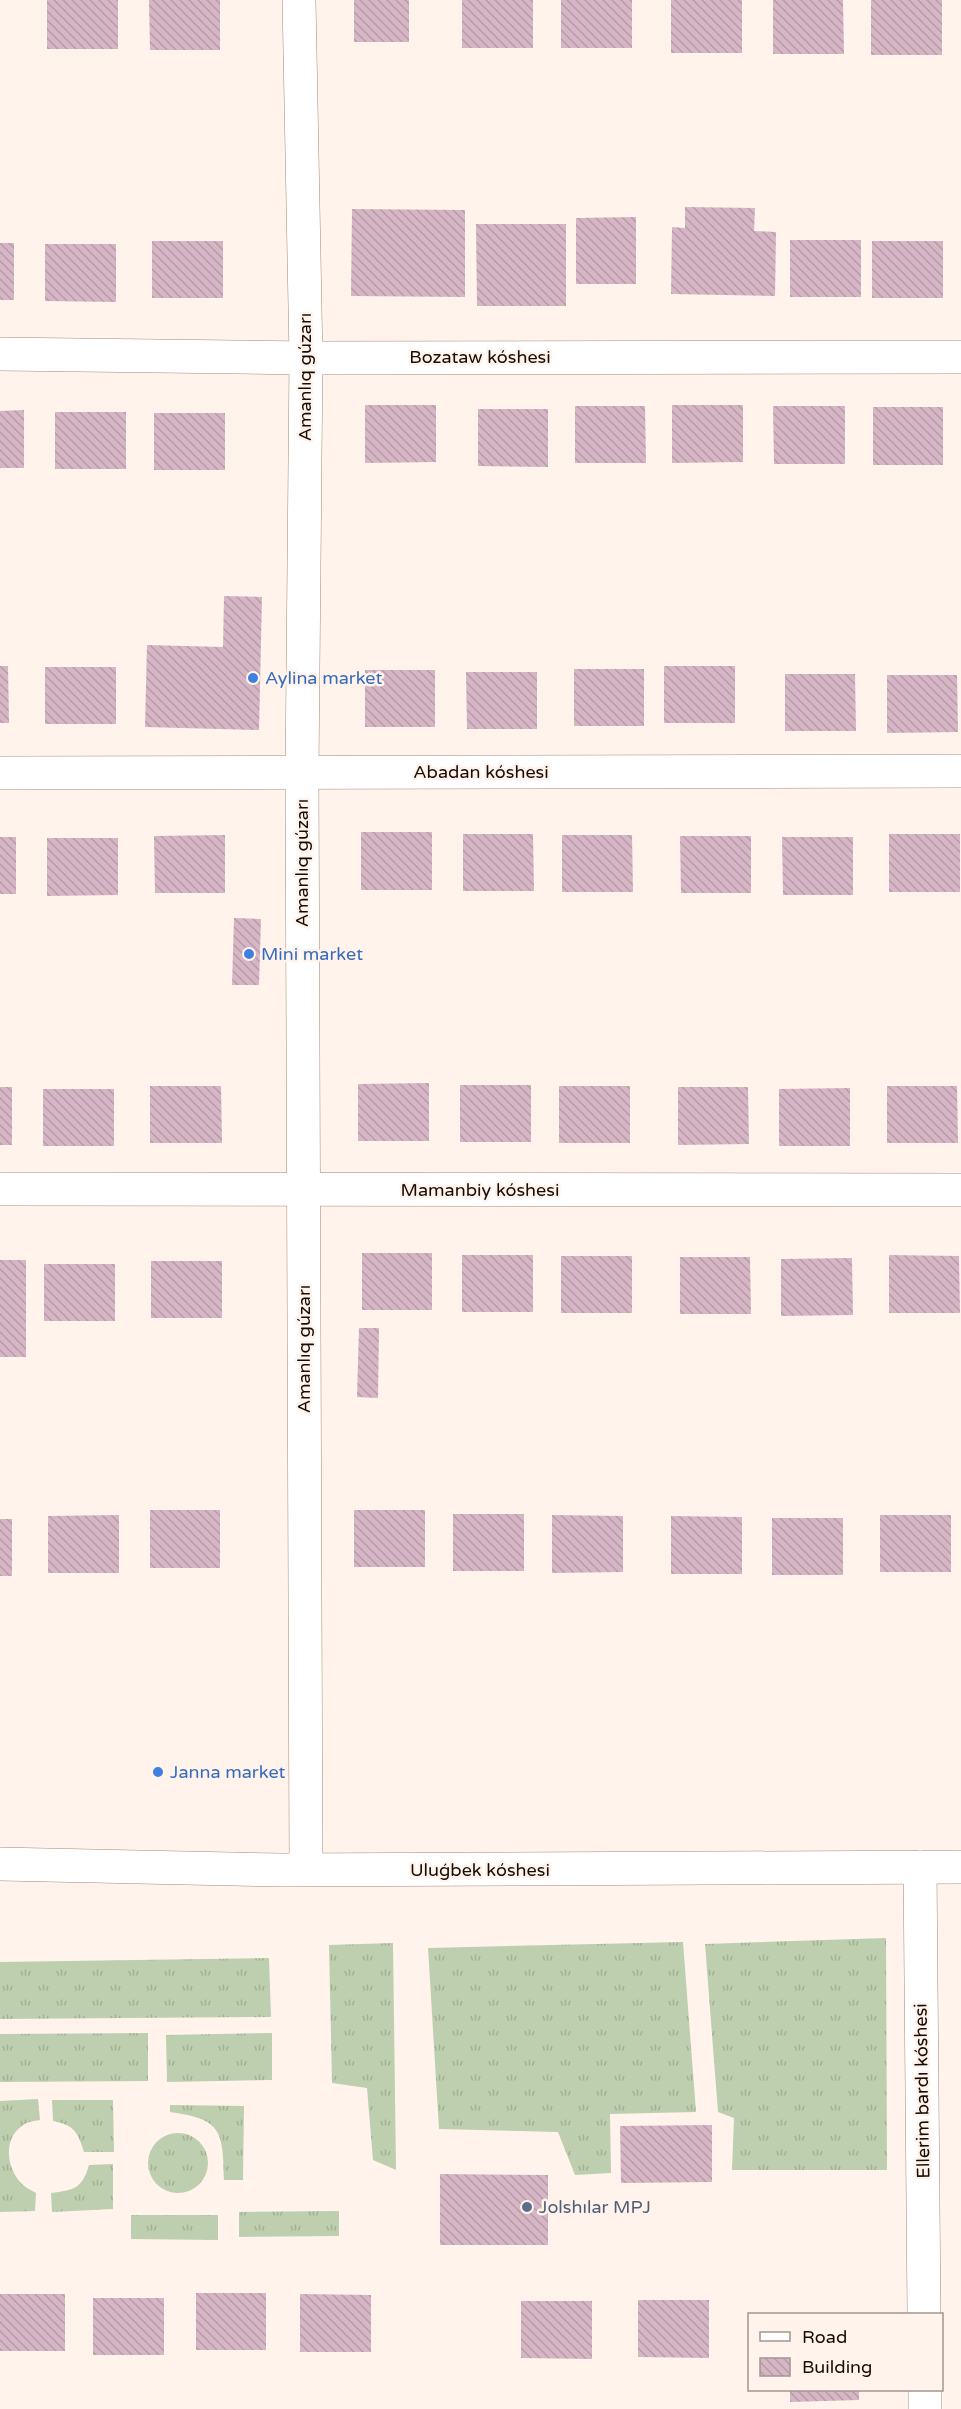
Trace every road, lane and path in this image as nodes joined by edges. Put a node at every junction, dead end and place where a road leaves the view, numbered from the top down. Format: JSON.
{"nodes":[{"id":1,"x":299,"y":0,"type":"edge"},
{"id":2,"x":0,"y":354,"type":"edge"},
{"id":3,"x":961,"y":357,"type":"edge"},
{"id":4,"x":306,"y":358,"type":"junction"},
{"id":5,"x":961,"y":771,"type":"edge"},
{"id":6,"x":0,"y":772,"type":"edge"},
{"id":7,"x":302,"y":772,"type":"junction"},
{"id":8,"x":0,"y":1189,"type":"edge"},
{"id":9,"x":961,"y":1190,"type":"edge"},
{"id":10,"x":304,"y":1191,"type":"junction"},
{"id":11,"x":0,"y":1864,"type":"edge"},
{"id":12,"x":920,"y":1867,"type":"junction"},
{"id":13,"x":961,"y":1867,"type":"edge"},
{"id":14,"x":306,"y":1870,"type":"junction"},
{"id":15,"x":924,"y":2313,"type":"edge"},
{"id":16,"x":925,"y":2391,"type":"edge"},
{"id":17,"x":925,"y":2409,"type":"edge"}],
"edges":[{"from":1,"to":4,"type":"street","name":"Amanlıq gúzarı"},
{"from":2,"to":4,"type":"street","name":"Bozataw kóshesi"},
{"from":3,"to":4,"type":"street","name":"Bozataw kóshesi"},
{"from":4,"to":7,"type":"street","name":"Amanlıq gúzarı"},
{"from":5,"to":7,"type":"street","name":"Abadan kóshesi"},
{"from":6,"to":7,"type":"street","name":"Abadan kóshesi"},
{"from":7,"to":10,"type":"street","name":"Amanlıq gúzarı"},
{"from":8,"to":10,"type":"street","name":"Mamanbiy kóshesi"},
{"from":9,"to":10,"type":"street","name":"Mamanbiy kóshesi"},
{"from":10,"to":14,"type":"street","name":"Amanlıq gúzarı"},
{"from":11,"to":14,"type":"street","name":"Uluǵbek kóshesi"},
{"from":12,"to":13,"type":"street","name":"Uluǵbek kóshesi"},
{"from":12,"to":14,"type":"street","name":"Uluǵbek kóshesi"},
{"from":12,"to":15,"type":"street","name":"Ellerim bardı kóshesi"},
{"from":16,"to":17,"type":"street"}]}
